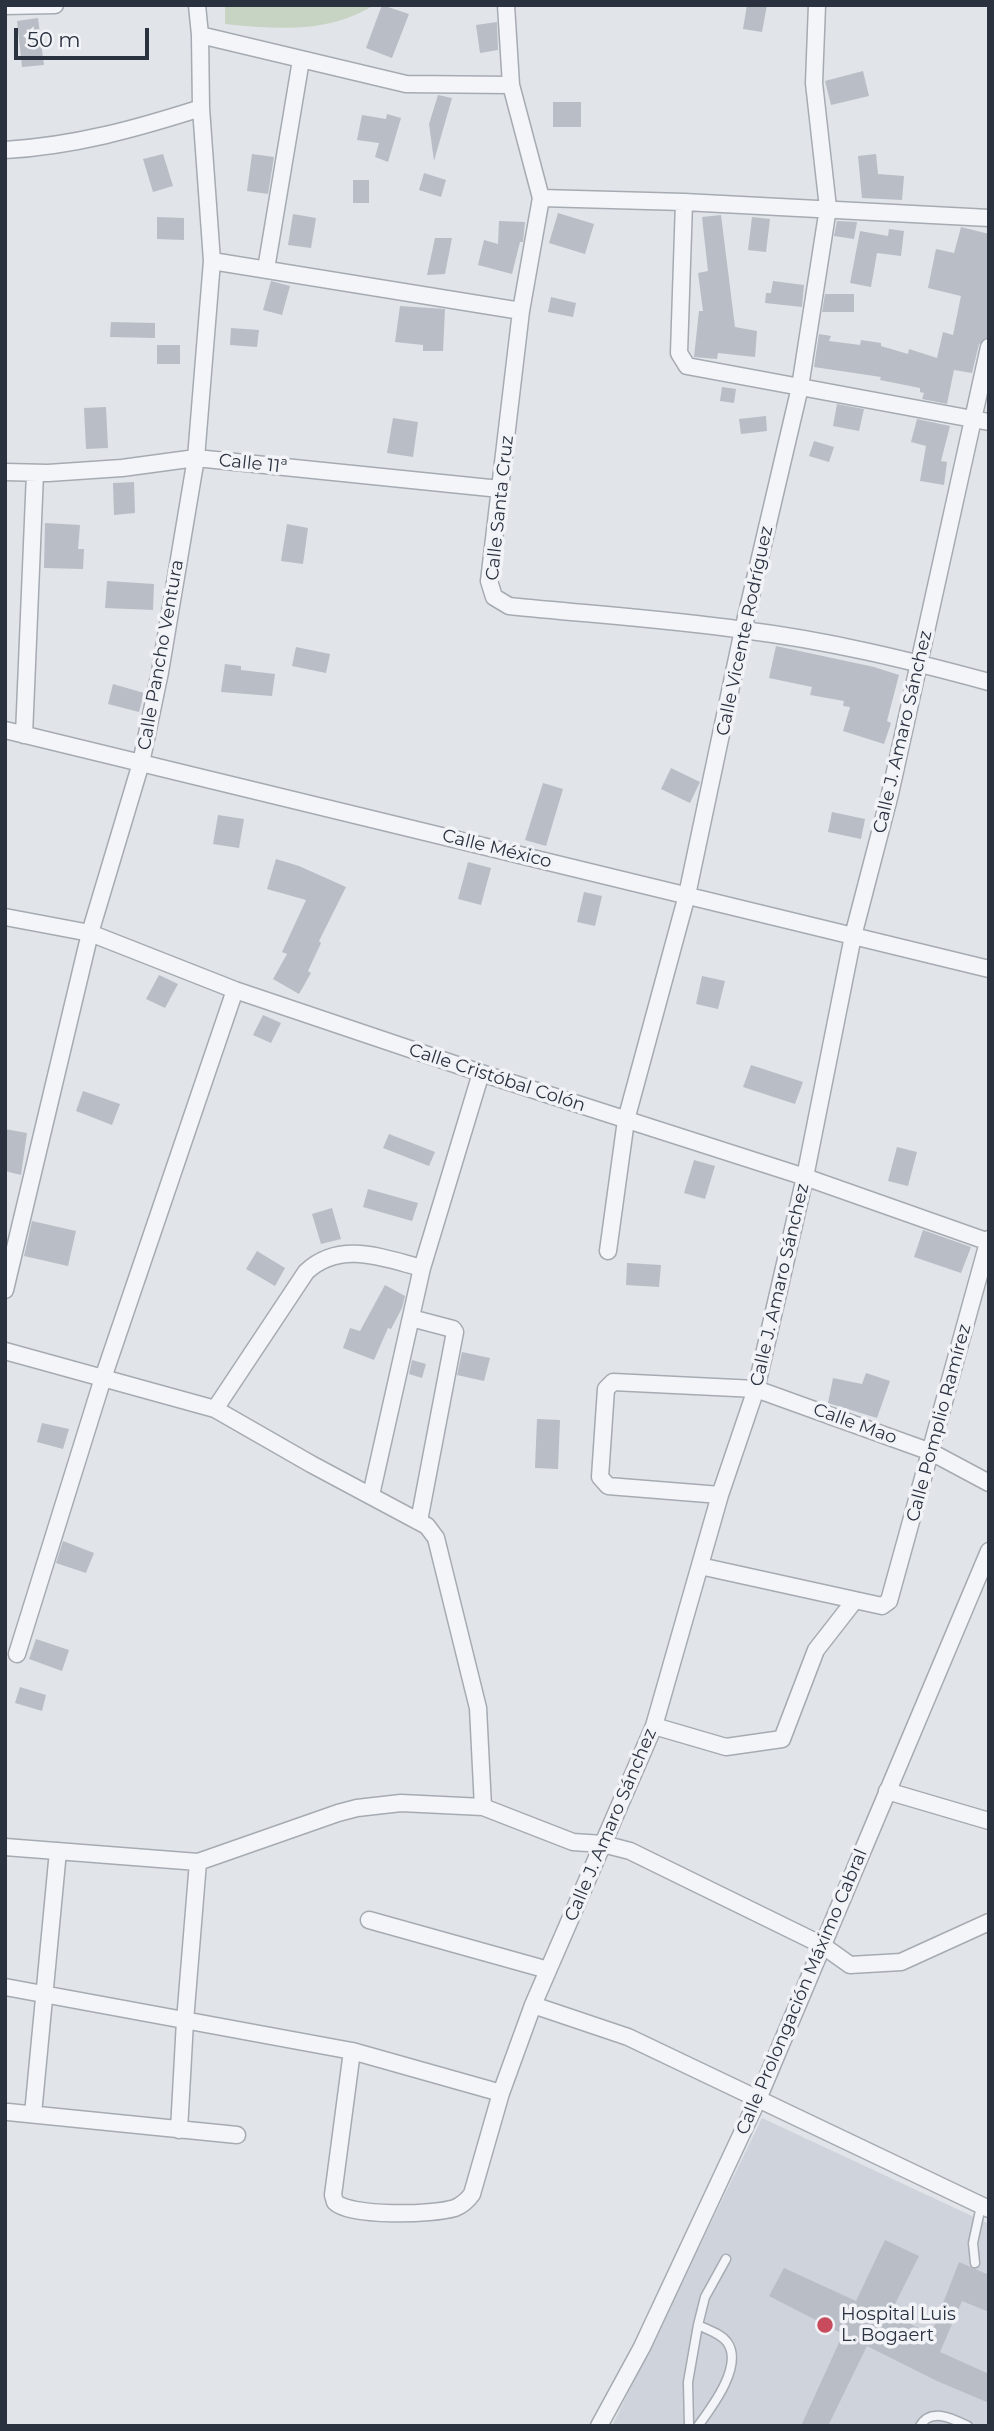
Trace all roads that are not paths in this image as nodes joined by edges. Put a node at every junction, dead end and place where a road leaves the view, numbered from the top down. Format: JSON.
{"nodes":[{"id":1,"x":55,"y":5,"type":"edge"},
{"id":2,"x":197,"y":5,"type":"edge"},
{"id":3,"x":506,"y":5,"type":"edge"},
{"id":4,"x":817,"y":5,"type":"edge"},
{"id":5,"x":5,"y":6,"type":"edge"},
{"id":6,"x":200,"y":35,"type":"junction"},
{"id":7,"x":301,"y":60,"type":"junction"},
{"id":8,"x":511,"y":85,"type":"junction"},
{"id":9,"x":201,"y":108,"type":"junction"},
{"id":10,"x":5,"y":150,"type":"edge"},
{"id":11,"x":541,"y":198,"type":"junction"},
{"id":12,"x":684,"y":202,"type":"junction"},
{"id":13,"x":828,"y":208,"type":"junction"},
{"id":14,"x":989,"y":218,"type":"edge"},
{"id":15,"x":212,"y":261,"type":"junction"},
{"id":16,"x":266,"y":269,"type":"junction"},
{"id":17,"x":521,"y":311,"type":"junction"},
{"id":18,"x":989,"y":346,"type":"edge"},
{"id":19,"x":800,"y":387,"type":"junction"},
{"id":20,"x":971,"y":419,"type":"junction"},
{"id":21,"x":989,"y":422,"type":"edge"},
{"id":22,"x":196,"y":458,"type":"junction"},
{"id":23,"x":5,"y":472,"type":"edge"},
{"id":24,"x":35,"y":473,"type":"junction"},
{"id":25,"x":500,"y":489,"type":"junction"},
{"id":26,"x":743,"y":629,"type":"junction"},
{"id":27,"x":920,"y":663,"type":"junction"},
{"id":28,"x":989,"y":682,"type":"edge"},
{"id":29,"x":5,"y":730,"type":"edge"},
{"id":30,"x":24,"y":735,"type":"junction"},
{"id":31,"x":141,"y":763,"type":"junction"},
{"id":32,"x":687,"y":895,"type":"junction"},
{"id":33,"x":5,"y":917,"type":"edge"},
{"id":34,"x":90,"y":933,"type":"junction"},
{"id":35,"x":853,"y":936,"type":"junction"},
{"id":36,"x":989,"y":969,"type":"edge"},
{"id":37,"x":235,"y":990,"type":"junction"},
{"id":38,"x":481,"y":1073,"type":"junction"},
{"id":39,"x":626,"y":1120,"type":"junction"},
{"id":40,"x":805,"y":1177,"type":"junction"},
{"id":41,"x":989,"y":1241,"type":"edge"},
{"id":42,"x":608,"y":1251,"type":"dead end"},
{"id":43,"x":422,"y":1268,"type":"junction"},
{"id":44,"x":5,"y":1290,"type":"edge"},
{"id":45,"x":411,"y":1318,"type":"junction"},
{"id":46,"x":5,"y":1351,"type":"edge"},
{"id":47,"x":103,"y":1378,"type":"junction"},
{"id":48,"x":756,"y":1389,"type":"junction"},
{"id":49,"x":215,"y":1409,"type":"junction"},
{"id":50,"x":931,"y":1452,"type":"junction"},
{"id":51,"x":989,"y":1483,"type":"edge"},
{"id":52,"x":371,"y":1495,"type":"junction"},
{"id":53,"x":720,"y":1495,"type":"junction"},
{"id":54,"x":419,"y":1521,"type":"junction"},
{"id":55,"x":989,"y":1551,"type":"edge"},
{"id":56,"x":700,"y":1566,"type":"junction"},
{"id":57,"x":855,"y":1600,"type":"junction"},
{"id":58,"x":17,"y":1654,"type":"dead end"},
{"id":59,"x":654,"y":1726,"type":"junction"},
{"id":60,"x":887,"y":1791,"type":"junction"},
{"id":61,"x":483,"y":1807,"type":"junction"},
{"id":62,"x":989,"y":1821,"type":"edge"},
{"id":63,"x":603,"y":1844,"type":"junction"},
{"id":64,"x":5,"y":1847,"type":"edge"},
{"id":65,"x":58,"y":1851,"type":"junction"},
{"id":66,"x":198,"y":1862,"type":"junction"},
{"id":67,"x":369,"y":1920,"type":"dead end"},
{"id":68,"x":989,"y":1922,"type":"edge"},
{"id":69,"x":822,"y":1945,"type":"junction"},
{"id":70,"x":548,"y":1970,"type":"junction"},
{"id":71,"x":5,"y":1987,"type":"edge"},
{"id":72,"x":44,"y":1994,"type":"junction"},
{"id":73,"x":533,"y":2005,"type":"junction"},
{"id":74,"x":184,"y":2021,"type":"junction"},
{"id":75,"x":352,"y":2050,"type":"junction"},
{"id":76,"x":501,"y":2093,"type":"junction"},
{"id":77,"x":758,"y":2099,"type":"junction"},
{"id":78,"x":8,"y":2112,"type":"dead end"},
{"id":79,"x":33,"y":2114,"type":"junction"},
{"id":80,"x":179,"y":2130,"type":"junction"},
{"id":81,"x":237,"y":2135,"type":"dead end"},
{"id":82,"x":985,"y":2207,"type":"edge"},
{"id":83,"x":726,"y":2259,"type":"dead end"},
{"id":84,"x":975,"y":2263,"type":"dead end"},
{"id":85,"x":698,"y":2325,"type":"junction"},
{"id":86,"x":599,"y":2426,"type":"edge"},
{"id":87,"x":689,"y":2426,"type":"edge"},
{"id":88,"x":698,"y":2426,"type":"edge"},
{"id":89,"x":920,"y":2426,"type":"edge"},
{"id":90,"x":968,"y":2426,"type":"edge"}],
"edges":[{"from":1,"to":5,"type":"street"},
{"from":2,"to":6,"type":"street","name":"Calle Pancho Ventura"},
{"from":3,"to":8,"type":"street","name":"Calle Santa Cruz"},
{"from":4,"to":13,"type":"street","name":"Calle Vicente Rodríguez"},
{"from":6,"to":7,"type":"street"},
{"from":6,"to":9,"type":"street","name":"Calle Pancho Ventura"},
{"from":7,"to":8,"type":"street"},
{"from":7,"to":16,"type":"street"},
{"from":8,"to":11,"type":"street","name":"Calle Santa Cruz"},
{"from":9,"to":10,"type":"street"},
{"from":9,"to":15,"type":"street","name":"Calle Pancho Ventura"},
{"from":11,"to":12,"type":"street"},
{"from":11,"to":17,"type":"street","name":"Calle Santa Cruz"},
{"from":12,"to":13,"type":"street"},
{"from":12,"to":19,"type":"street"},
{"from":13,"to":14,"type":"street"},
{"from":13,"to":19,"type":"street","name":"Calle Vicente Rodríguez"},
{"from":15,"to":16,"type":"street"},
{"from":15,"to":22,"type":"street","name":"Calle Pancho Ventura"},
{"from":16,"to":17,"type":"street"},
{"from":17,"to":25,"type":"street","name":"Calle Santa Cruz"},
{"from":18,"to":20,"type":"street","name":"Calle J. Amaro Sánchez"},
{"from":19,"to":20,"type":"street"},
{"from":19,"to":26,"type":"street","name":"Calle Vicente Rodríguez"},
{"from":20,"to":21,"type":"street"},
{"from":20,"to":27,"type":"street","name":"Calle J. Amaro Sánchez"},
{"from":22,"to":24,"type":"street","name":"Calle 11ª"},
{"from":22,"to":25,"type":"street","name":"Calle 11ª"},
{"from":22,"to":31,"type":"street","name":"Calle Pancho Ventura"},
{"from":23,"to":24,"type":"street","name":"Calle 11ª"},
{"from":24,"to":30,"type":"street"},
{"from":25,"to":26,"type":"street","name":"Calle Santa Cruz"},
{"from":26,"to":27,"type":"street","name":"Calle Santa Cruz"},
{"from":26,"to":32,"type":"street","name":"Calle Vicente Rodríguez"},
{"from":27,"to":28,"type":"street","name":"Calle Santa Cruz"},
{"from":27,"to":35,"type":"street","name":"Calle J. Amaro Sánchez"},
{"from":29,"to":30,"type":"street","name":"Calle México"},
{"from":30,"to":31,"type":"street","name":"Calle México"},
{"from":31,"to":32,"type":"street","name":"Calle México"},
{"from":31,"to":34,"type":"street","name":"Calle Pancho Ventura"},
{"from":32,"to":35,"type":"street","name":"Calle México"},
{"from":32,"to":39,"type":"street","name":"Calle Vicente Rodríguez"},
{"from":33,"to":34,"type":"street","name":"Calle Cristóbal Colón"},
{"from":34,"to":37,"type":"street","name":"Calle Cristóbal Colón"},
{"from":34,"to":44,"type":"street","name":"Calle Pancho Ventura"},
{"from":35,"to":36,"type":"street","name":"Calle México"},
{"from":35,"to":40,"type":"street","name":"Calle J. Amaro Sánchez"},
{"from":37,"to":38,"type":"street","name":"Calle Cristóbal Colón"},
{"from":37,"to":47,"type":"street"},
{"from":38,"to":39,"type":"street","name":"Calle Cristóbal Colón"},
{"from":38,"to":43,"type":"street"},
{"from":39,"to":40,"type":"street","name":"Calle Cristóbal Colón"},
{"from":39,"to":42,"type":"street","name":"Calle Vicente Rodríguez"},
{"from":40,"to":41,"type":"street","name":"Calle Cristóbal Colón"},
{"from":40,"to":48,"type":"street","name":"Calle J. Amaro Sánchez"},
{"from":41,"to":50,"type":"street","name":"Calle Pomplio Ramírez"},
{"from":43,"to":45,"type":"street"},
{"from":43,"to":49,"type":"street"},
{"from":45,"to":52,"type":"street"},
{"from":45,"to":54,"type":"street"},
{"from":46,"to":47,"type":"street"},
{"from":47,"to":49,"type":"street"},
{"from":47,"to":58,"type":"street"},
{"from":48,"to":50,"type":"street","name":"Calle Mao"},
{"from":48,"to":53,"type":"street","name":"Calle J. Amaro Sánchez"},
{"from":48,"to":53,"type":"street","name":"Calle Mao"},
{"from":49,"to":52,"type":"street"},
{"from":50,"to":51,"type":"street","name":"Calle Mao"},
{"from":50,"to":57,"type":"street","name":"Calle Pomplio Ramírez"},
{"from":52,"to":54,"type":"street"},
{"from":53,"to":56,"type":"street","name":"Calle J. Amaro Sánchez"},
{"from":54,"to":61,"type":"street"},
{"from":55,"to":60,"type":"street","name":"Calle Prolongación Máximo Cabral"},
{"from":56,"to":57,"type":"street"},
{"from":56,"to":59,"type":"street","name":"Calle J. Amaro Sánchez"},
{"from":57,"to":59,"type":"street"},
{"from":59,"to":63,"type":"street","name":"Calle J. Amaro Sánchez"},
{"from":60,"to":62,"type":"street"},
{"from":60,"to":69,"type":"street","name":"Calle Prolongación Máximo Cabral"},
{"from":61,"to":63,"type":"street"},
{"from":61,"to":66,"type":"street"},
{"from":63,"to":69,"type":"street"},
{"from":63,"to":70,"type":"street","name":"Calle J. Amaro Sánchez"},
{"from":64,"to":65,"type":"street"},
{"from":65,"to":66,"type":"street"},
{"from":65,"to":72,"type":"street"},
{"from":66,"to":74,"type":"street"},
{"from":67,"to":70,"type":"street"},
{"from":68,"to":69,"type":"street"},
{"from":69,"to":77,"type":"street","name":"Calle Prolongación Máximo Cabral"},
{"from":70,"to":73,"type":"street","name":"Calle J. Amaro Sánchez"},
{"from":71,"to":72,"type":"street"},
{"from":72,"to":74,"type":"street"},
{"from":72,"to":79,"type":"street"},
{"from":73,"to":76,"type":"street","name":"Calle J. Amaro Sánchez"},
{"from":73,"to":77,"type":"street"},
{"from":74,"to":75,"type":"street"},
{"from":74,"to":80,"type":"street"},
{"from":75,"to":76,"type":"street"},
{"from":75,"to":76,"type":"street","name":"Calle J. Amaro Sánchez"},
{"from":77,"to":82,"type":"street"},
{"from":77,"to":86,"type":"street","name":"Calle Prolongación Máximo Cabral"},
{"from":78,"to":79,"type":"street"},
{"from":79,"to":80,"type":"street"},
{"from":80,"to":81,"type":"street"},
{"from":82,"to":84,"type":"lane"},
{"from":83,"to":85,"type":"lane"},
{"from":85,"to":87,"type":"lane"},
{"from":85,"to":88,"type":"lane"},
{"from":89,"to":90,"type":"lane"}]}
